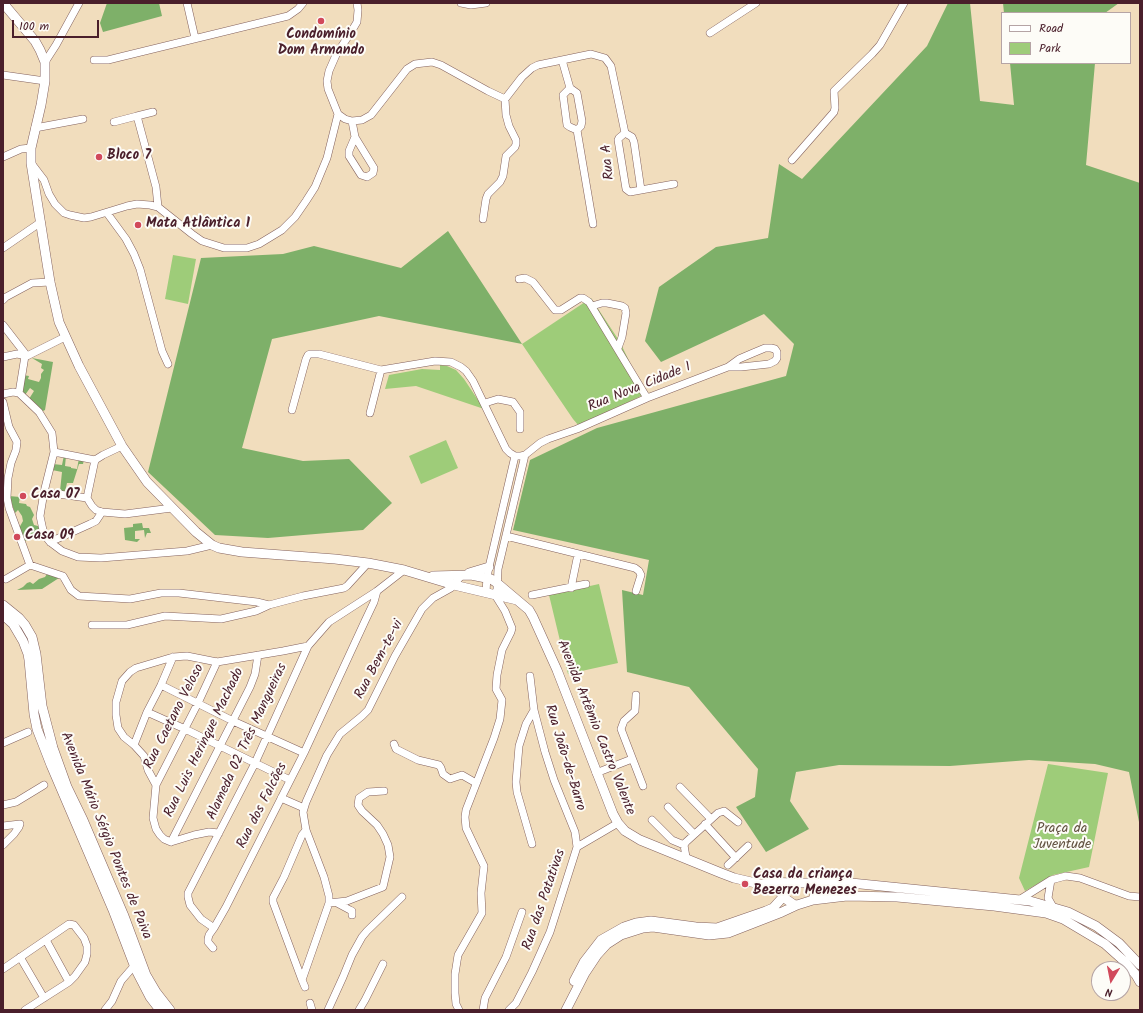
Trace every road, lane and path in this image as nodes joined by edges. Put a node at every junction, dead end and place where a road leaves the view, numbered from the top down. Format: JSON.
{"nodes":[{"id":1,"x":3,"y":3,"type":"edge"},
{"id":2,"x":79,"y":3,"type":"edge"},
{"id":3,"x":187,"y":3,"type":"edge"},
{"id":4,"x":303,"y":3,"type":"edge"},
{"id":5,"x":357,"y":3,"type":"edge"},
{"id":6,"x":461,"y":3,"type":"edge"},
{"id":7,"x":486,"y":3,"type":"edge"},
{"id":8,"x":756,"y":3,"type":"edge"},
{"id":9,"x":901,"y":4,"type":"edge"},
{"id":10,"x":710,"y":33,"type":"dead end"},
{"id":11,"x":195,"y":38,"type":"junction"},
{"id":12,"x":94,"y":60,"type":"dead end"},
{"id":13,"x":562,"y":60,"type":"junction"},
{"id":14,"x":45,"y":62,"type":"junction"},
{"id":15,"x":3,"y":75,"type":"edge"},
{"id":16,"x":45,"y":81,"type":"junction"},
{"id":17,"x":570,"y":88,"type":"junction"},
{"id":18,"x":505,"y":99,"type":"junction"},
{"id":19,"x":153,"y":112,"type":"dead end"},
{"id":20,"x":338,"y":114,"type":"junction"},
{"id":21,"x":137,"y":116,"type":"junction"},
{"id":22,"x":83,"y":119,"type":"dead end"},
{"id":23,"x":352,"y":120,"type":"junction"},
{"id":24,"x":114,"y":122,"type":"dead end"},
{"id":25,"x":35,"y":128,"type":"junction"},
{"id":26,"x":577,"y":130,"type":"junction"},
{"id":27,"x":624,"y":133,"type":"junction"},
{"id":28,"x":355,"y":137,"type":"junction"},
{"id":29,"x":31,"y":148,"type":"junction"},
{"id":30,"x":3,"y":157,"type":"edge"},
{"id":31,"x":792,"y":160,"type":"dead end"},
{"id":32,"x":31,"y":163,"type":"junction"},
{"id":33,"x":674,"y":184,"type":"dead end"},
{"id":34,"x":641,"y":190,"type":"junction"},
{"id":35,"x":158,"y":207,"type":"junction"},
{"id":36,"x":107,"y":213,"type":"junction"},
{"id":37,"x":483,"y":219,"type":"dead end"},
{"id":38,"x":41,"y":222,"type":"junction"},
{"id":39,"x":593,"y":224,"type":"dead end"},
{"id":40,"x":3,"y":248,"type":"edge"},
{"id":41,"x":518,"y":279,"type":"dead end"},
{"id":42,"x":50,"y":282,"type":"junction"},
{"id":43,"x":3,"y":300,"type":"edge"},
{"id":44,"x":592,"y":306,"type":"junction"},
{"id":45,"x":3,"y":324,"type":"edge"},
{"id":46,"x":65,"y":337,"type":"junction"},
{"id":47,"x":618,"y":348,"type":"junction"},
{"id":48,"x":27,"y":356,"type":"junction"},
{"id":49,"x":3,"y":357,"type":"edge"},
{"id":50,"x":168,"y":364,"type":"dead end"},
{"id":51,"x":728,"y":367,"type":"junction"},
{"id":52,"x":381,"y":370,"type":"junction"},
{"id":53,"x":3,"y":394,"type":"edge"},
{"id":54,"x":19,"y":394,"type":"junction"},
{"id":55,"x":647,"y":398,"type":"junction"},
{"id":56,"x":3,"y":402,"type":"edge"},
{"id":57,"x":485,"y":403,"type":"junction"},
{"id":58,"x":292,"y":410,"type":"dead end"},
{"id":59,"x":370,"y":413,"type":"dead end"},
{"id":60,"x":520,"y":429,"type":"dead end"},
{"id":61,"x":122,"y":446,"type":"junction"},
{"id":62,"x":54,"y":452,"type":"junction"},
{"id":63,"x":525,"y":455,"type":"junction"},
{"id":64,"x":515,"y":456,"type":"junction"},
{"id":65,"x":95,"y":460,"type":"junction"},
{"id":66,"x":44,"y":492,"type":"junction"},
{"id":67,"x":88,"y":498,"type":"junction"},
{"id":68,"x":172,"y":508,"type":"junction"},
{"id":69,"x":102,"y":512,"type":"junction"},
{"id":70,"x":499,"y":527,"type":"junction"},
{"id":71,"x":506,"y":533,"type":"junction"},
{"id":72,"x":50,"y":542,"type":"junction"},
{"id":73,"x":212,"y":545,"type":"junction"},
{"id":74,"x":578,"y":554,"type":"junction"},
{"id":75,"x":368,"y":563,"type":"junction"},
{"id":76,"x":30,"y":565,"type":"junction"},
{"id":77,"x":489,"y":567,"type":"junction"},
{"id":78,"x":498,"y":569,"type":"junction"},
{"id":79,"x":404,"y":570,"type":"junction"},
{"id":80,"x":424,"y":575,"type":"junction"},
{"id":81,"x":462,"y":575,"type":"junction"},
{"id":82,"x":487,"y":578,"type":"junction"},
{"id":83,"x":6,"y":579,"type":"dead end"},
{"id":84,"x":498,"y":583,"type":"junction"},
{"id":85,"x":586,"y":584,"type":"dead end"},
{"id":86,"x":454,"y":585,"type":"junction"},
{"id":87,"x":571,"y":588,"type":"junction"},
{"id":88,"x":377,"y":591,"type":"junction"},
{"id":89,"x":636,"y":591,"type":"dead end"},
{"id":90,"x":490,"y":594,"type":"junction"},
{"id":91,"x":532,"y":595,"type":"dead end"},
{"id":92,"x":517,"y":600,"type":"junction"},
{"id":93,"x":3,"y":605,"type":"edge"},
{"id":94,"x":269,"y":605,"type":"junction"},
{"id":95,"x":3,"y":615,"type":"edge"},
{"id":96,"x":92,"y":625,"type":"dead end"},
{"id":97,"x":308,"y":646,"type":"junction"},
{"id":98,"x":258,"y":655,"type":"junction"},
{"id":99,"x":173,"y":657,"type":"junction"},
{"id":100,"x":217,"y":662,"type":"junction"},
{"id":101,"x":530,"y":676,"type":"dead end"},
{"id":102,"x":161,"y":685,"type":"junction"},
{"id":103,"x":636,"y":695,"type":"dead end"},
{"id":104,"x":198,"y":703,"type":"junction"},
{"id":105,"x":534,"y":710,"type":"junction"},
{"id":106,"x":147,"y":712,"type":"junction"},
{"id":107,"x":233,"y":721,"type":"junction"},
{"id":108,"x":185,"y":729,"type":"junction"},
{"id":109,"x":28,"y":732,"type":"dead end"},
{"id":110,"x":267,"y":737,"type":"junction"},
{"id":111,"x":3,"y":743,"type":"edge"},
{"id":112,"x":394,"y":744,"type":"dead end"},
{"id":113,"x":134,"y":745,"type":"junction"},
{"id":114,"x":220,"y":746,"type":"junction"},
{"id":115,"x":304,"y":753,"type":"junction"},
{"id":116,"x":632,"y":759,"type":"junction"},
{"id":117,"x":255,"y":763,"type":"junction"},
{"id":118,"x":596,"y":773,"type":"junction"},
{"id":119,"x":290,"y":780,"type":"junction"},
{"id":120,"x":476,"y":783,"type":"junction"},
{"id":121,"x":156,"y":784,"type":"junction"},
{"id":122,"x":44,"y":785,"type":"dead end"},
{"id":123,"x":643,"y":786,"type":"dead end"},
{"id":124,"x":680,"y":787,"type":"dead end"},
{"id":125,"x":384,"y":791,"type":"dead end"},
{"id":126,"x":281,"y":798,"type":"junction"},
{"id":127,"x":3,"y":805,"type":"edge"},
{"id":128,"x":668,"y":807,"type":"dead end"},
{"id":129,"x":304,"y":808,"type":"junction"},
{"id":130,"x":711,"y":819,"type":"junction"},
{"id":131,"x":652,"y":820,"type":"dead end"},
{"id":132,"x":738,"y":822,"type":"dead end"},
{"id":133,"x":618,"y":823,"type":"junction"},
{"id":134,"x":705,"y":824,"type":"junction"},
{"id":135,"x":3,"y":826,"type":"edge"},
{"id":136,"x":306,"y":830,"type":"junction"},
{"id":137,"x":219,"y":833,"type":"junction"},
{"id":138,"x":694,"y":834,"type":"junction"},
{"id":139,"x":171,"y":842,"type":"junction"},
{"id":140,"x":532,"y":844,"type":"dead end"},
{"id":141,"x":3,"y":845,"type":"edge"},
{"id":142,"x":684,"y":845,"type":"junction"},
{"id":143,"x":748,"y":846,"type":"dead end"},
{"id":144,"x":577,"y":847,"type":"junction"},
{"id":145,"x":686,"y":857,"type":"junction"},
{"id":146,"x":736,"y":858,"type":"junction"},
{"id":147,"x":728,"y":865,"type":"dead end"},
{"id":148,"x":1051,"y":880,"type":"junction"},
{"id":149,"x":753,"y":882,"type":"junction"},
{"id":150,"x":811,"y":882,"type":"junction"},
{"id":151,"x":794,"y":883,"type":"junction"},
{"id":152,"x":783,"y":895,"type":"junction"},
{"id":153,"x":402,"y":897,"type":"dead end"},
{"id":154,"x":1140,"y":897,"type":"edge"},
{"id":155,"x":813,"y":900,"type":"junction"},
{"id":156,"x":1019,"y":900,"type":"junction"},
{"id":157,"x":329,"y":904,"type":"junction"},
{"id":158,"x":337,"y":904,"type":"junction"},
{"id":159,"x":797,"y":905,"type":"junction"},
{"id":160,"x":1053,"y":907,"type":"junction"},
{"id":161,"x":522,"y":912,"type":"dead end"},
{"id":162,"x":352,"y":915,"type":"dead end"},
{"id":163,"x":214,"y":928,"type":"junction"},
{"id":164,"x":46,"y":940,"type":"junction"},
{"id":165,"x":213,"y":948,"type":"dead end"},
{"id":166,"x":20,"y":956,"type":"junction"},
{"id":167,"x":382,"y":964,"type":"dead end"},
{"id":168,"x":1140,"y":965,"type":"edge"},
{"id":169,"x":134,"y":966,"type":"junction"},
{"id":170,"x":3,"y":969,"type":"edge"},
{"id":171,"x":69,"y":982,"type":"junction"},
{"id":172,"x":1140,"y":982,"type":"edge"},
{"id":173,"x":44,"y":998,"type":"junction"},
{"id":174,"x":25,"y":1010,"type":"edge"},
{"id":175,"x":105,"y":1010,"type":"edge"},
{"id":176,"x":160,"y":1010,"type":"edge"},
{"id":177,"x":170,"y":1010,"type":"edge"},
{"id":178,"x":328,"y":1010,"type":"edge"},
{"id":179,"x":359,"y":1010,"type":"edge"},
{"id":180,"x":459,"y":1010,"type":"edge"},
{"id":181,"x":483,"y":1010,"type":"edge"},
{"id":182,"x":510,"y":1010,"type":"edge"},
{"id":183,"x":559,"y":1010,"type":"edge"},
{"id":184,"x":566,"y":1010,"type":"edge"}],
"edges":[{"from":1,"to":14,"type":"main road","name":"Avenida Artêmio Castro Valente"},
{"from":2,"to":14,"type":"street"},
{"from":3,"to":11,"type":"street"},
{"from":4,"to":11,"type":"street"},
{"from":5,"to":20,"type":"street"},
{"from":6,"to":7,"type":"street"},
{"from":8,"to":10,"type":"street"},
{"from":9,"to":31,"type":"street"},
{"from":11,"to":12,"type":"street"},
{"from":13,"to":17,"type":"street"},
{"from":13,"to":18,"type":"street"},
{"from":13,"to":27,"type":"street"},
{"from":14,"to":16,"type":"main road","name":"Avenida Artêmio Castro Valente"},
{"from":15,"to":16,"type":"street"},
{"from":16,"to":25,"type":"main road","name":"Avenida Artêmio Castro Valente"},
{"from":17,"to":26,"type":"street"},
{"from":17,"to":26,"type":"street"},
{"from":18,"to":23,"type":"street"},
{"from":18,"to":37,"type":"street"},
{"from":19,"to":21,"type":"street"},
{"from":20,"to":23,"type":"street"},
{"from":20,"to":35,"type":"street"},
{"from":21,"to":24,"type":"street"},
{"from":21,"to":35,"type":"street"},
{"from":22,"to":25,"type":"street"},
{"from":23,"to":28,"type":"street"},
{"from":25,"to":29,"type":"main road","name":"Avenida Artêmio Castro Valente"},
{"from":26,"to":39,"type":"street"},
{"from":27,"to":34,"type":"street","name":"Rua A"},
{"from":27,"to":34,"type":"street","name":"Rua A"},
{"from":28,"to":28,"type":"street"},
{"from":29,"to":30,"type":"street"},
{"from":29,"to":32,"type":"main road","name":"Avenida Artêmio Castro Valente"},
{"from":32,"to":36,"type":"street"},
{"from":32,"to":38,"type":"main road","name":"Avenida Artêmio Castro Valente"},
{"from":33,"to":34,"type":"street","name":"Rua A"},
{"from":35,"to":36,"type":"street"},
{"from":36,"to":50,"type":"street"},
{"from":38,"to":40,"type":"street"},
{"from":38,"to":42,"type":"main road","name":"Avenida Artêmio Castro Valente"},
{"from":41,"to":44,"type":"street"},
{"from":42,"to":43,"type":"street"},
{"from":42,"to":46,"type":"main road","name":"Avenida Artêmio Castro Valente"},
{"from":44,"to":47,"type":"street"},
{"from":44,"to":47,"type":"street"},
{"from":45,"to":48,"type":"street"},
{"from":46,"to":48,"type":"street"},
{"from":46,"to":61,"type":"main road","name":"Avenida Artêmio Castro Valente"},
{"from":47,"to":55,"type":"street"},
{"from":48,"to":49,"type":"street"},
{"from":48,"to":54,"type":"street"},
{"from":51,"to":51,"type":"street","name":"Rua Nova Cidade I"},
{"from":51,"to":55,"type":"street","name":"Rua Nova Cidade I"},
{"from":52,"to":57,"type":"street"},
{"from":52,"to":58,"type":"street"},
{"from":52,"to":59,"type":"street"},
{"from":53,"to":54,"type":"street"},
{"from":54,"to":62,"type":"street"},
{"from":55,"to":63,"type":"street","name":"Rua Nova Cidade I"},
{"from":56,"to":76,"type":"street"},
{"from":57,"to":60,"type":"street"},
{"from":57,"to":64,"type":"street"},
{"from":61,"to":65,"type":"street"},
{"from":61,"to":68,"type":"main road","name":"Avenida Artêmio Castro Valente"},
{"from":62,"to":65,"type":"street"},
{"from":62,"to":66,"type":"street"},
{"from":63,"to":64,"type":"street"},
{"from":63,"to":71,"type":"street"},
{"from":64,"to":70,"type":"street"},
{"from":65,"to":67,"type":"street"},
{"from":66,"to":67,"type":"street"},
{"from":66,"to":72,"type":"street"},
{"from":67,"to":69,"type":"street"},
{"from":68,"to":69,"type":"street"},
{"from":68,"to":73,"type":"main road","name":"Avenida Artêmio Castro Valente"},
{"from":69,"to":72,"type":"street"},
{"from":70,"to":71,"type":"street"},
{"from":70,"to":77,"type":"street"},
{"from":71,"to":74,"type":"street"},
{"from":71,"to":78,"type":"street"},
{"from":72,"to":73,"type":"street"},
{"from":73,"to":75,"type":"main road","name":"Avenida Artêmio Castro Valente"},
{"from":74,"to":87,"type":"street"},
{"from":74,"to":89,"type":"street"},
{"from":75,"to":79,"type":"main road","name":"Avenida Artêmio Castro Valente"},
{"from":75,"to":94,"type":"street"},
{"from":76,"to":83,"type":"street"},
{"from":76,"to":94,"type":"street"},
{"from":77,"to":78,"type":"street"},
{"from":77,"to":81,"type":"main road"},
{"from":77,"to":82,"type":"street"},
{"from":78,"to":84,"type":"street"},
{"from":79,"to":80,"type":"main road","name":"Avenida Artêmio Castro Valente"},
{"from":79,"to":88,"type":"street","name":"Alameda 02 Três Mangueiras"},
{"from":80,"to":81,"type":"main road","name":"Avenida Artêmio Castro Valente"},
{"from":80,"to":86,"type":"main road","name":"Avenida Artêmio Castro Valente"},
{"from":81,"to":82,"type":"main road","name":"Avenida Artêmio Castro Valente"},
{"from":81,"to":86,"type":"street","name":"Rua Bem-te-vi"},
{"from":82,"to":84,"type":"main road","name":"Avenida Artêmio Castro Valente"},
{"from":82,"to":90,"type":"street"},
{"from":84,"to":90,"type":"street"},
{"from":84,"to":92,"type":"main road","name":"Avenida Artêmio Castro Valente"},
{"from":85,"to":87,"type":"street"},
{"from":86,"to":90,"type":"main road","name":"Avenida Artêmio Castro Valente"},
{"from":86,"to":129,"type":"street","name":"Rua Bem-te-vi"},
{"from":87,"to":91,"type":"street"},
{"from":88,"to":97,"type":"street","name":"Alameda 02 Três Mangueiras"},
{"from":88,"to":115,"type":"street","name":"Rua dos Falcões"},
{"from":90,"to":92,"type":"main road","name":"Avenida Artêmio Castro Valente"},
{"from":90,"to":120,"type":"street"},
{"from":92,"to":118,"type":"main road","name":"Avenida Artêmio Castro Valente"},
{"from":93,"to":177,"type":"main road","name":"Avenida Mário Sérgio Pontes de Paiva"},
{"from":94,"to":96,"type":"street"},
{"from":95,"to":169,"type":"main road","name":"Avenida Mário Sérgio Pontes de Paiva"},
{"from":97,"to":98,"type":"street","name":"Alameda 02 Três Mangueiras"},
{"from":97,"to":110,"type":"street","name":"Alameda 02 Três Mangueiras"},
{"from":98,"to":100,"type":"street","name":"Alameda 02 Três Mangueiras"},
{"from":98,"to":107,"type":"street","name":"Rua Luis Herinque Machado"},
{"from":99,"to":100,"type":"street","name":"Alameda 02 Três Mangueiras"},
{"from":99,"to":102,"type":"street"},
{"from":99,"to":113,"type":"street","name":"Alameda 02 Três Mangueiras"},
{"from":100,"to":104,"type":"street","name":"Rua Caetano Veloso"},
{"from":101,"to":105,"type":"street","name":"Rua João-de-Barro"},
{"from":102,"to":104,"type":"street"},
{"from":102,"to":106,"type":"street"},
{"from":103,"to":116,"type":"street"},
{"from":104,"to":107,"type":"street"},
{"from":104,"to":108,"type":"street","name":"Rua Caetano Veloso"},
{"from":105,"to":140,"type":"street"},
{"from":105,"to":144,"type":"street","name":"Rua João-de-Barro"},
{"from":106,"to":108,"type":"street"},
{"from":106,"to":113,"type":"street"},
{"from":107,"to":110,"type":"street"},
{"from":107,"to":114,"type":"street","name":"Rua Luis Herinque Machado"},
{"from":108,"to":114,"type":"street"},
{"from":108,"to":121,"type":"street","name":"Rua Caetano Veloso"},
{"from":109,"to":111,"type":"street"},
{"from":110,"to":115,"type":"street"},
{"from":110,"to":117,"type":"street","name":"Alameda 02 Três Mangueiras"},
{"from":112,"to":120,"type":"street"},
{"from":113,"to":121,"type":"street","name":"Alameda 02 Três Mangueiras"},
{"from":114,"to":117,"type":"street"},
{"from":114,"to":139,"type":"street","name":"Rua Luis Herinque Machado"},
{"from":115,"to":119,"type":"street","name":"Rua dos Falcões"},
{"from":116,"to":118,"type":"street"},
{"from":116,"to":123,"type":"street"},
{"from":117,"to":119,"type":"street"},
{"from":117,"to":137,"type":"street","name":"Alameda 02 Três Mangueiras"},
{"from":118,"to":133,"type":"main road","name":"Avenida Artêmio Castro Valente"},
{"from":119,"to":126,"type":"street","name":"Rua dos Falcões"},
{"from":120,"to":180,"type":"street"},
{"from":121,"to":139,"type":"street"},
{"from":122,"to":127,"type":"street"},
{"from":124,"to":130,"type":"street"},
{"from":125,"to":158,"type":"street"},
{"from":126,"to":129,"type":"street"},
{"from":126,"to":163,"type":"street","name":"Rua dos Falcões"},
{"from":128,"to":138,"type":"street"},
{"from":129,"to":136,"type":"street","name":"Rua Bem-te-vi"},
{"from":130,"to":132,"type":"street"},
{"from":130,"to":134,"type":"street"},
{"from":131,"to":142,"type":"street"},
{"from":133,"to":144,"type":"street","name":"Rua das Patativas"},
{"from":133,"to":145,"type":"main road","name":"Avenida Artêmio Castro Valente"},
{"from":134,"to":138,"type":"street"},
{"from":134,"to":146,"type":"street"},
{"from":135,"to":141,"type":"street"},
{"from":136,"to":157,"type":"street","name":"Rua Bem-te-vi"},
{"from":136,"to":157,"type":"street","name":"Rua Bem-te-vi"},
{"from":137,"to":139,"type":"street","name":"Alameda 02 Três Mangueiras"},
{"from":137,"to":163,"type":"street","name":"Rua dos Falcões"},
{"from":138,"to":142,"type":"street"},
{"from":142,"to":145,"type":"street"},
{"from":143,"to":146,"type":"street"},
{"from":144,"to":182,"type":"street","name":"Rua das Patativas"},
{"from":145,"to":149,"type":"main road","name":"Avenida Artêmio Castro Valente"},
{"from":146,"to":147,"type":"street"},
{"from":148,"to":154,"type":"street"},
{"from":148,"to":156,"type":"street"},
{"from":148,"to":160,"type":"street"},
{"from":149,"to":151,"type":"main road","name":"Avenida Artêmio Castro Valente"},
{"from":149,"to":152,"type":"main road","name":"Avenida Artêmio Castro Valente"},
{"from":150,"to":151,"type":"main road"},
{"from":150,"to":155,"type":"main road"},
{"from":150,"to":156,"type":"main road"},
{"from":151,"to":152,"type":"main road"},
{"from":152,"to":159,"type":"main road"},
{"from":152,"to":183,"type":"main road"},
{"from":153,"to":178,"type":"street"},
{"from":155,"to":159,"type":"main road"},
{"from":155,"to":172,"type":"main road"},
{"from":156,"to":160,"type":"main road"},
{"from":157,"to":158,"type":"street"},
{"from":158,"to":162,"type":"street"},
{"from":159,"to":184,"type":"main road"},
{"from":160,"to":168,"type":"main road"},
{"from":161,"to":181,"type":"street"},
{"from":163,"to":165,"type":"street"},
{"from":164,"to":166,"type":"street"},
{"from":164,"to":171,"type":"street"},
{"from":164,"to":171,"type":"street"},
{"from":166,"to":170,"type":"street"},
{"from":166,"to":173,"type":"street"},
{"from":167,"to":179,"type":"street"},
{"from":169,"to":175,"type":"street"},
{"from":169,"to":176,"type":"main road","name":"Avenida Mário Sérgio Pontes de Paiva"},
{"from":171,"to":173,"type":"street"},
{"from":173,"to":174,"type":"street"}]}
